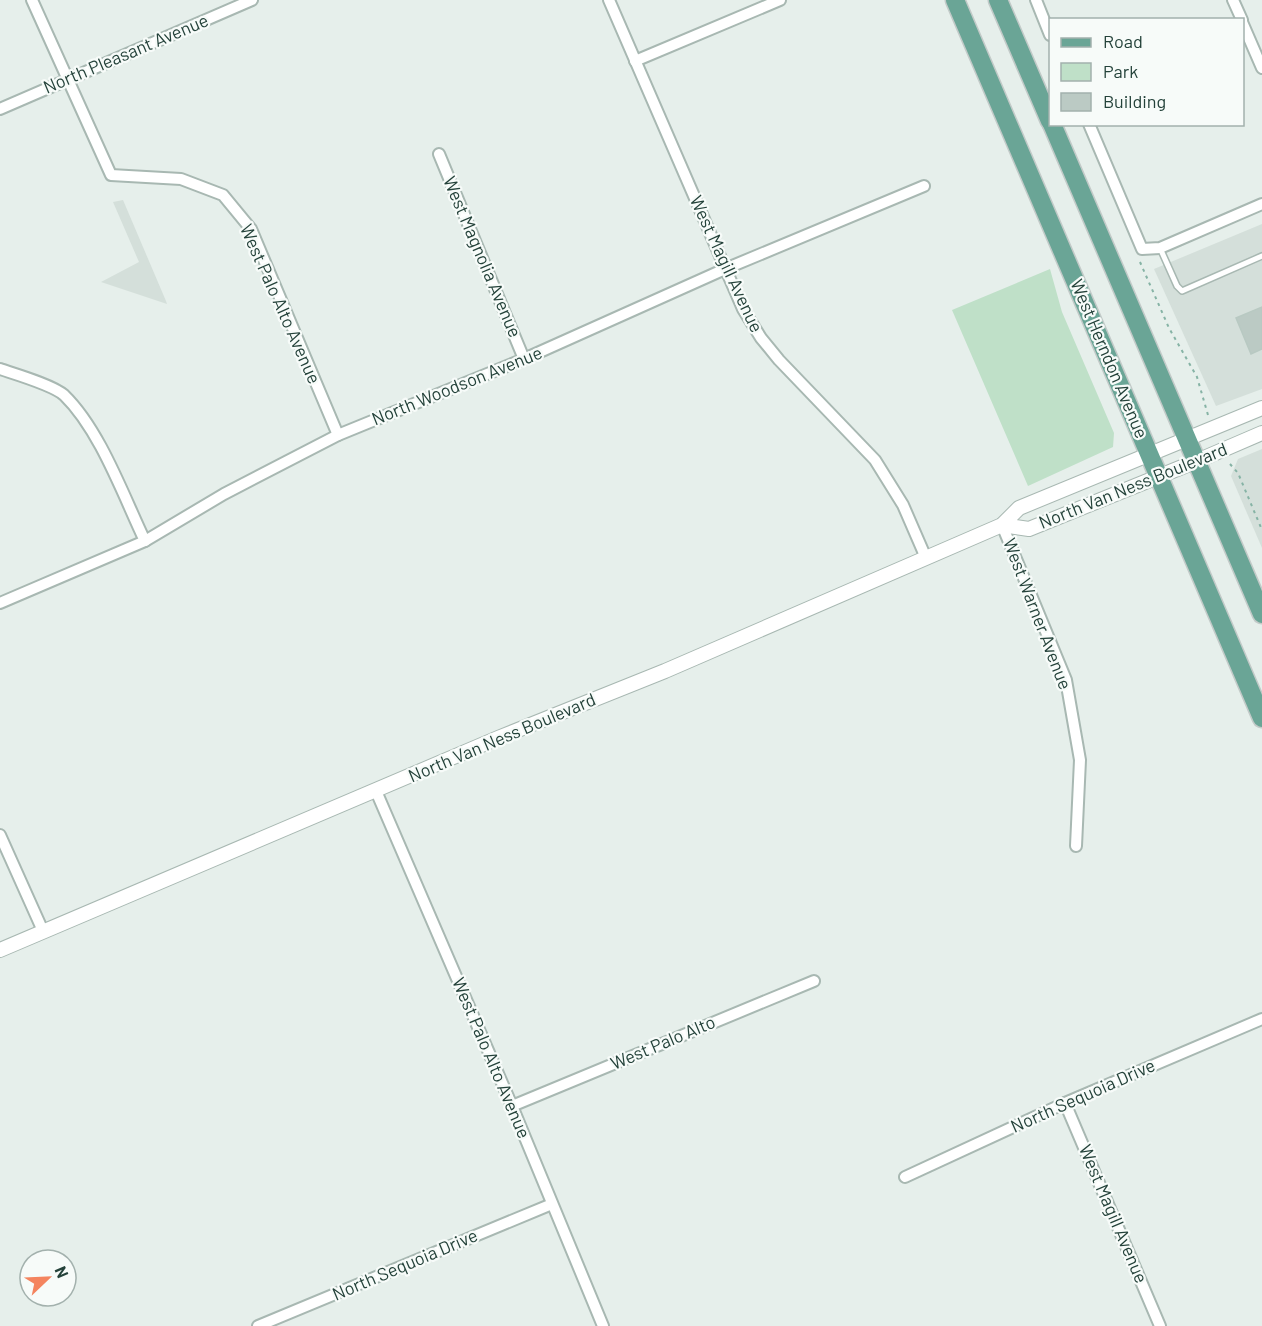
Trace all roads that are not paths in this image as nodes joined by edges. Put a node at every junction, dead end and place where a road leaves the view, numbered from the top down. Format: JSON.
{"nodes":[{"id":1,"x":32,"y":0,"type":"edge"},
{"id":2,"x":252,"y":0,"type":"edge"},
{"id":3,"x":609,"y":0,"type":"edge"},
{"id":4,"x":780,"y":0,"type":"edge"},
{"id":5,"x":955,"y":0,"type":"edge"},
{"id":6,"x":998,"y":0,"type":"edge"},
{"id":7,"x":1036,"y":0,"type":"edge"},
{"id":8,"x":1233,"y":0,"type":"edge"},
{"id":9,"x":1241,"y":18,"type":"edge"},
{"id":10,"x":1244,"y":26,"type":"edge"},
{"id":11,"x":1049,"y":32,"type":"edge"},
{"id":12,"x":635,"y":61,"type":"junction"},
{"id":13,"x":1262,"y":68,"type":"edge"},
{"id":14,"x":68,"y":80,"type":"junction"},
{"id":15,"x":0,"y":109,"type":"edge"},
{"id":16,"x":1049,"y":118,"type":"edge"},
{"id":17,"x":1052,"y":126,"type":"edge"},
{"id":18,"x":1090,"y":126,"type":"edge"},
{"id":19,"x":439,"y":154,"type":"dead end"},
{"id":20,"x":924,"y":186,"type":"dead end"},
{"id":21,"x":1262,"y":204,"type":"edge"},
{"id":22,"x":1160,"y":248,"type":"junction"},
{"id":23,"x":1262,"y":256,"type":"edge"},
{"id":24,"x":725,"y":268,"type":"junction"},
{"id":25,"x":524,"y":359,"type":"junction"},
{"id":26,"x":0,"y":369,"type":"edge"},
{"id":27,"x":1262,"y":408,"type":"edge"},
{"id":28,"x":1262,"y":433,"type":"edge"},
{"id":29,"x":338,"y":435,"type":"junction"},
{"id":30,"x":1187,"y":439,"type":"junction"},
{"id":31,"x":1149,"y":454,"type":"junction"},
{"id":32,"x":1197,"y":461,"type":"junction"},
{"id":33,"x":1159,"y":476,"type":"junction"},
{"id":34,"x":1002,"y":525,"type":"junction"},
{"id":35,"x":145,"y":541,"type":"junction"},
{"id":36,"x":927,"y":558,"type":"junction"},
{"id":37,"x":0,"y":603,"type":"edge"},
{"id":38,"x":1262,"y":614,"type":"edge"},
{"id":39,"x":1262,"y":718,"type":"edge"},
{"id":40,"x":376,"y":791,"type":"junction"},
{"id":41,"x":0,"y":835,"type":"edge"},
{"id":42,"x":1076,"y":846,"type":"dead end"},
{"id":43,"x":43,"y":931,"type":"junction"},
{"id":44,"x":0,"y":950,"type":"edge"},
{"id":45,"x":814,"y":981,"type":"dead end"},
{"id":46,"x":1262,"y":1019,"type":"edge"},
{"id":47,"x":1065,"y":1103,"type":"junction"},
{"id":48,"x":512,"y":1106,"type":"junction"},
{"id":49,"x":905,"y":1177,"type":"dead end"},
{"id":50,"x":552,"y":1204,"type":"junction"},
{"id":51,"x":258,"y":1326,"type":"edge"},
{"id":52,"x":603,"y":1326,"type":"edge"},
{"id":53,"x":1160,"y":1326,"type":"edge"}],
"edges":[{"from":1,"to":14,"type":"street","name":"West Palo Alto Avenue"},
{"from":2,"to":14,"type":"street","name":"North Pleasant Avenue"},
{"from":3,"to":12,"type":"street","name":"West Magill Avenue"},
{"from":4,"to":12,"type":"street"},
{"from":5,"to":31,"type":"main road","name":"West Herndon Avenue"},
{"from":6,"to":16,"type":"main road"},
{"from":7,"to":11,"type":"street"},
{"from":8,"to":9,"type":"street"},
{"from":10,"to":13,"type":"street"},
{"from":12,"to":24,"type":"street","name":"West Magill Avenue"},
{"from":14,"to":15,"type":"street","name":"North Pleasant Avenue"},
{"from":14,"to":29,"type":"street","name":"West Palo Alto Avenue"},
{"from":17,"to":30,"type":"main road"},
{"from":18,"to":22,"type":"street"},
{"from":19,"to":25,"type":"street","name":"West Magnolia Avenue"},
{"from":20,"to":24,"type":"street","name":"North Woodson Avenue"},
{"from":21,"to":22,"type":"street"},
{"from":22,"to":23,"type":"lane"},
{"from":24,"to":25,"type":"street","name":"North Woodson Avenue"},
{"from":24,"to":36,"type":"street","name":"West Magill Avenue"},
{"from":25,"to":29,"type":"street","name":"North Woodson Avenue"},
{"from":26,"to":35,"type":"street"},
{"from":27,"to":30,"type":"street","name":"North Van Ness Boulevard"},
{"from":28,"to":32,"type":"street","name":"North Van Ness Boulevard"},
{"from":29,"to":35,"type":"street","name":"North Woodson Avenue"},
{"from":30,"to":31,"type":"street","name":"North Van Ness Boulevard"},
{"from":30,"to":32,"type":"main road"},
{"from":31,"to":33,"type":"main road","name":"West Herndon Avenue"},
{"from":31,"to":34,"type":"street","name":"North Van Ness Boulevard"},
{"from":32,"to":33,"type":"street","name":"North Van Ness Boulevard"},
{"from":32,"to":38,"type":"main road"},
{"from":33,"to":34,"type":"street","name":"North Van Ness Boulevard"},
{"from":33,"to":39,"type":"main road","name":"West Herndon Avenue"},
{"from":34,"to":36,"type":"street","name":"North Van Ness Boulevard"},
{"from":34,"to":42,"type":"street","name":"West Warner Avenue"},
{"from":35,"to":37,"type":"street","name":"North Woodson Avenue"},
{"from":36,"to":40,"type":"street","name":"North Van Ness Boulevard"},
{"from":40,"to":43,"type":"street","name":"North Van Ness Boulevard"},
{"from":40,"to":48,"type":"street","name":"West Palo Alto Avenue"},
{"from":41,"to":43,"type":"street"},
{"from":43,"to":44,"type":"street","name":"North Van Ness Boulevard"},
{"from":45,"to":48,"type":"street","name":"West Palo Alto"},
{"from":46,"to":47,"type":"street","name":"North Sequoia Drive"},
{"from":47,"to":49,"type":"street","name":"North Sequoia Drive"},
{"from":47,"to":53,"type":"street","name":"West Magill Avenue"},
{"from":48,"to":50,"type":"street","name":"West Palo Alto Avenue"},
{"from":50,"to":51,"type":"street","name":"North Sequoia Drive"},
{"from":50,"to":52,"type":"street","name":"West Palo Alto Avenue"}]}
